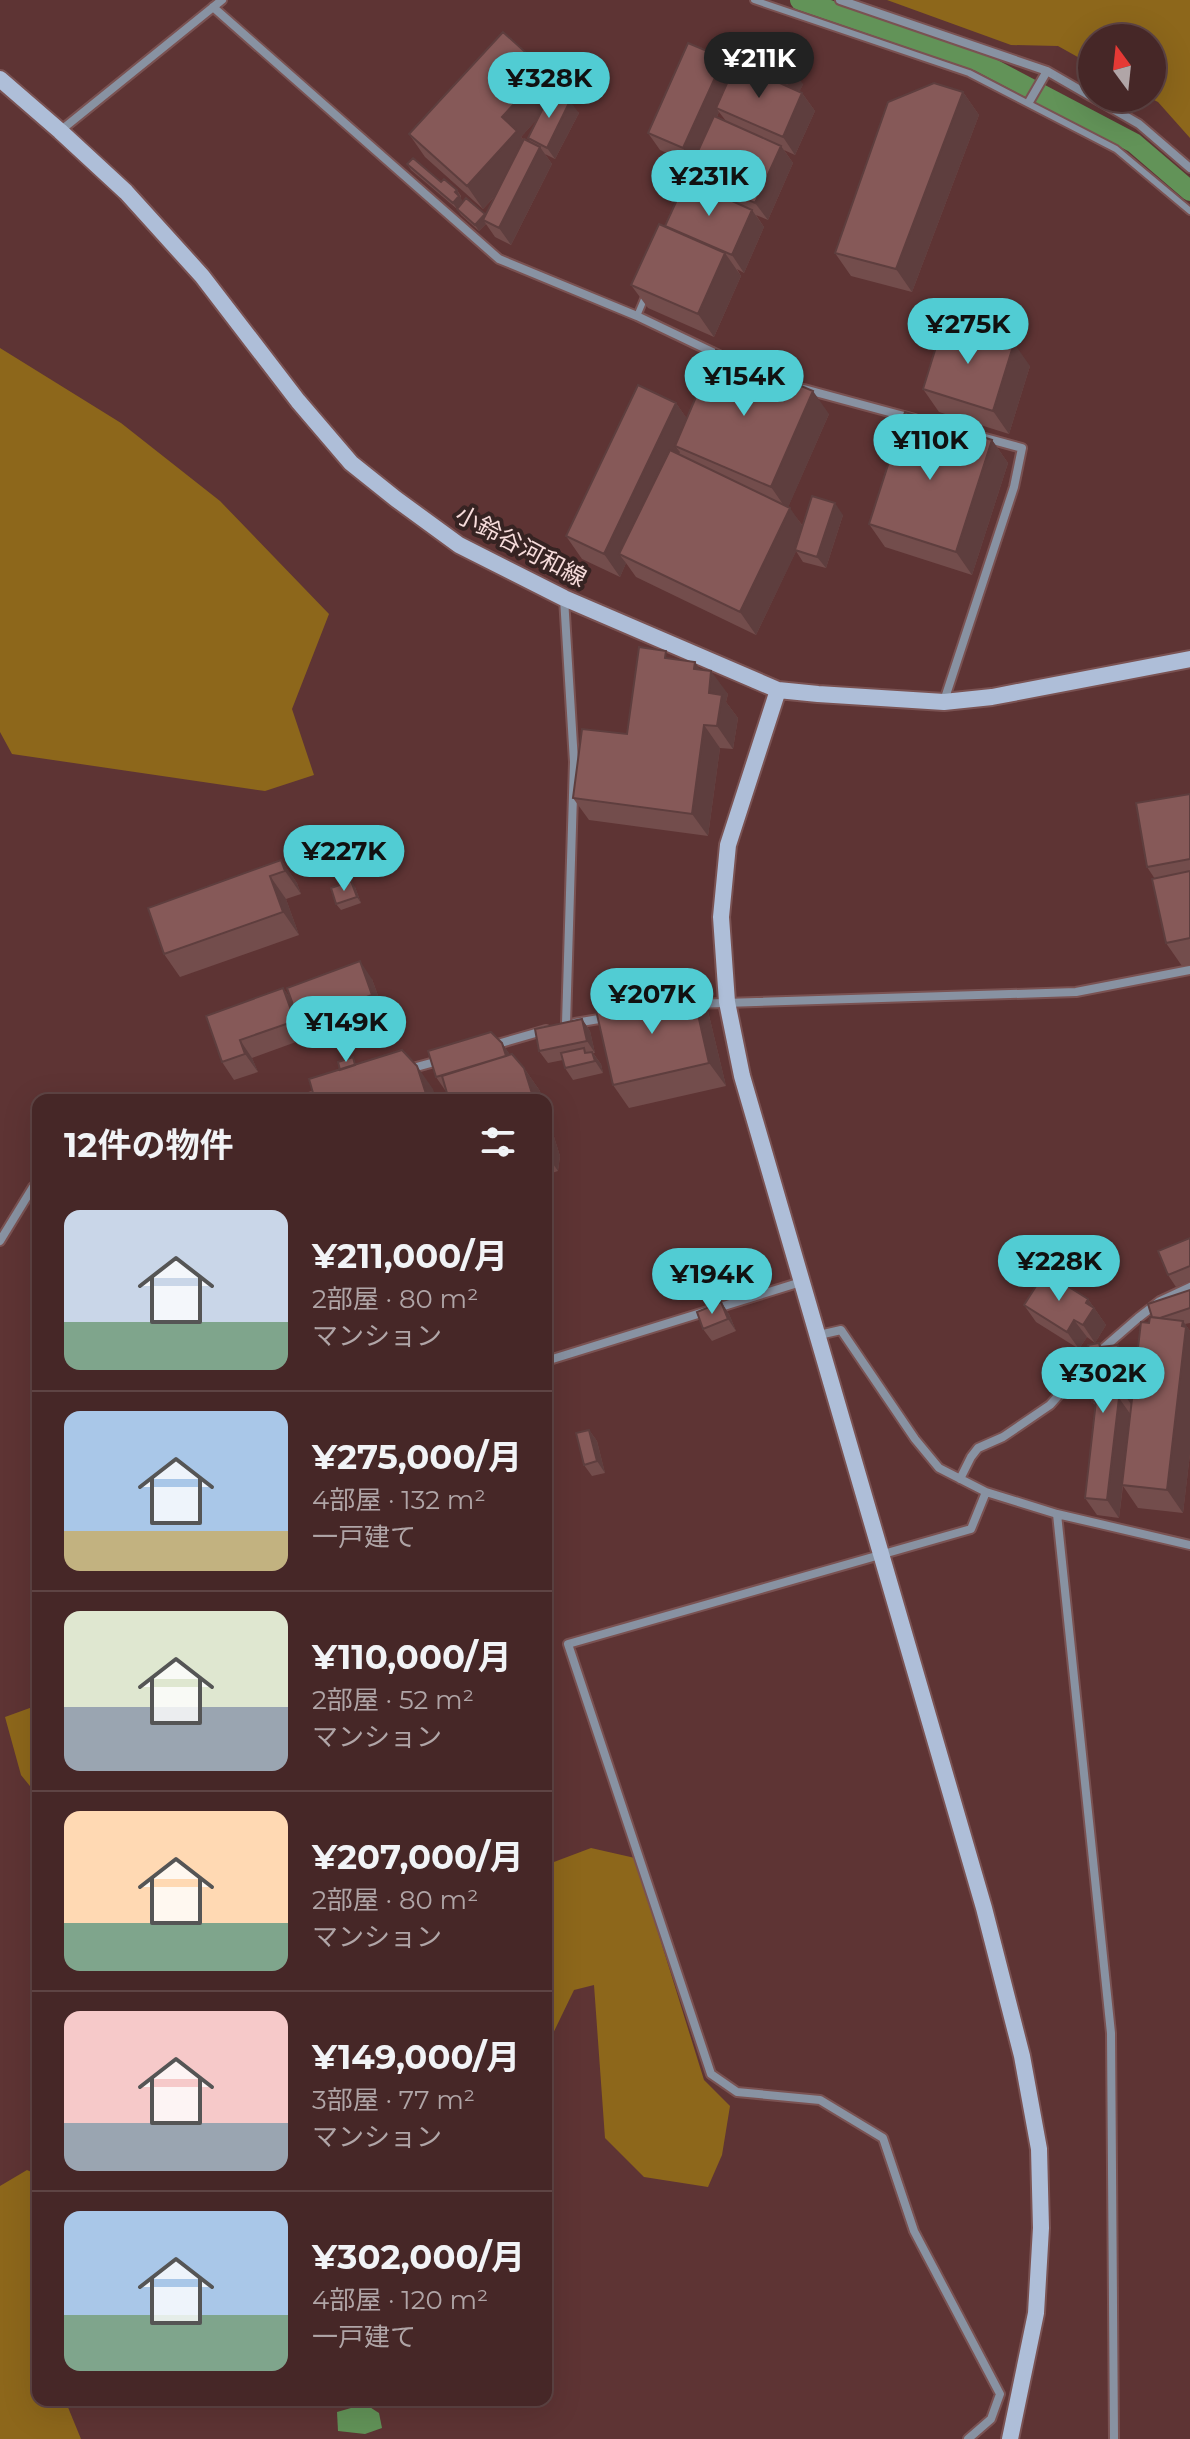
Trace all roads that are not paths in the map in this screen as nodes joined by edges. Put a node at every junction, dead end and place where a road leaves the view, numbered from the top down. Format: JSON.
{"nodes":[{"id":1,"x":222,"y":0,"type":"edge"},
{"id":2,"x":754,"y":0,"type":"edge"},
{"id":3,"x":840,"y":0,"type":"edge"},
{"id":4,"x":213,"y":7,"type":"junction"},
{"id":5,"x":1044,"y":75,"type":"junction"},
{"id":6,"x":0,"y":79,"type":"edge"},
{"id":7,"x":1078,"y":91,"type":"edge"},
{"id":8,"x":1029,"y":102,"type":"junction"},
{"id":9,"x":1118,"y":112,"type":"edge"},
{"id":10,"x":60,"y":131,"type":"junction"},
{"id":11,"x":1190,"y":168,"type":"edge"},
{"id":12,"x":1190,"y":211,"type":"edge"},
{"id":13,"x":650,"y":287,"type":"edge"},
{"id":14,"x":637,"y":316,"type":"junction"},
{"id":15,"x":737,"y":364,"type":"edge"},
{"id":16,"x":796,"y":386,"type":"edge"},
{"id":17,"x":931,"y":423,"type":"edge"},
{"id":18,"x":961,"y":432,"type":"edge"},
{"id":19,"x":564,"y":598,"type":"junction"},
{"id":20,"x":1190,"y":659,"type":"edge"},
{"id":21,"x":778,"y":690,"type":"junction"},
{"id":22,"x":944,"y":702,"type":"junction"},
{"id":23,"x":1190,"y":970,"type":"edge"},
{"id":24,"x":727,"y":1002,"type":"junction"},
{"id":25,"x":690,"y":1004,"type":"edge"},
{"id":26,"x":613,"y":1017,"type":"edge"},
{"id":27,"x":566,"y":1024,"type":"junction"},
{"id":28,"x":478,"y":1050,"type":"edge"},
{"id":29,"x":449,"y":1058,"type":"edge"},
{"id":30,"x":405,"y":1071,"type":"edge"},
{"id":31,"x":331,"y":1092,"type":"edge"},
{"id":32,"x":324,"y":1094,"type":"edge"},
{"id":33,"x":32,"y":1189,"type":"edge"},
{"id":34,"x":0,"y":1241,"type":"edge"},
{"id":35,"x":804,"y":1282,"type":"junction"},
{"id":36,"x":1190,"y":1287,"type":"edge"},
{"id":37,"x":819,"y":1335,"type":"junction"},
{"id":38,"x":552,"y":1359,"type":"edge"},
{"id":39,"x":960,"y":1479,"type":"junction"},
{"id":40,"x":986,"y":1492,"type":"junction"},
{"id":41,"x":1057,"y":1514,"type":"junction"},
{"id":42,"x":1190,"y":1545,"type":"edge"},
{"id":43,"x":882,"y":1554,"type":"junction"},
{"id":44,"x":968,"y":2439,"type":"edge"},
{"id":45,"x":1010,"y":2439,"type":"edge"},
{"id":46,"x":1114,"y":2439,"type":"edge"}],
"edges":[{"from":1,"to":4,"type":"street"},
{"from":2,"to":8,"type":"lane"},
{"from":3,"to":5,"type":"street"},
{"from":4,"to":10,"type":"street"},
{"from":4,"to":14,"type":"street"},
{"from":5,"to":7,"type":"street"},
{"from":5,"to":8,"type":"street"},
{"from":6,"to":10,"type":"street","name":"小鈴谷河和線"},
{"from":8,"to":12,"type":"lane"},
{"from":9,"to":11,"type":"street"},
{"from":10,"to":19,"type":"street","name":"小鈴谷河和線"},
{"from":13,"to":14,"type":"lane"},
{"from":14,"to":15,"type":"street"},
{"from":16,"to":17,"type":"street"},
{"from":18,"to":22,"type":"street"},
{"from":19,"to":21,"type":"street","name":"小鈴谷河和線"},
{"from":19,"to":27,"type":"street"},
{"from":20,"to":22,"type":"street","name":"小鈴谷河和線"},
{"from":21,"to":22,"type":"street","name":"小鈴谷河和線"},
{"from":21,"to":24,"type":"street"},
{"from":23,"to":24,"type":"street"},
{"from":24,"to":25,"type":"street"},
{"from":24,"to":35,"type":"street"},
{"from":26,"to":27,"type":"street"},
{"from":27,"to":28,"type":"street"},
{"from":29,"to":30,"type":"street"},
{"from":31,"to":32,"type":"street"},
{"from":33,"to":34,"type":"street"},
{"from":35,"to":37,"type":"street"},
{"from":35,"to":38,"type":"street"},
{"from":36,"to":39,"type":"street"},
{"from":37,"to":39,"type":"street"},
{"from":37,"to":43,"type":"street"},
{"from":39,"to":40,"type":"street"},
{"from":40,"to":41,"type":"street"},
{"from":40,"to":43,"type":"street"},
{"from":41,"to":42,"type":"street"},
{"from":41,"to":46,"type":"street"},
{"from":43,"to":44,"type":"street"},
{"from":43,"to":45,"type":"street"}]}
